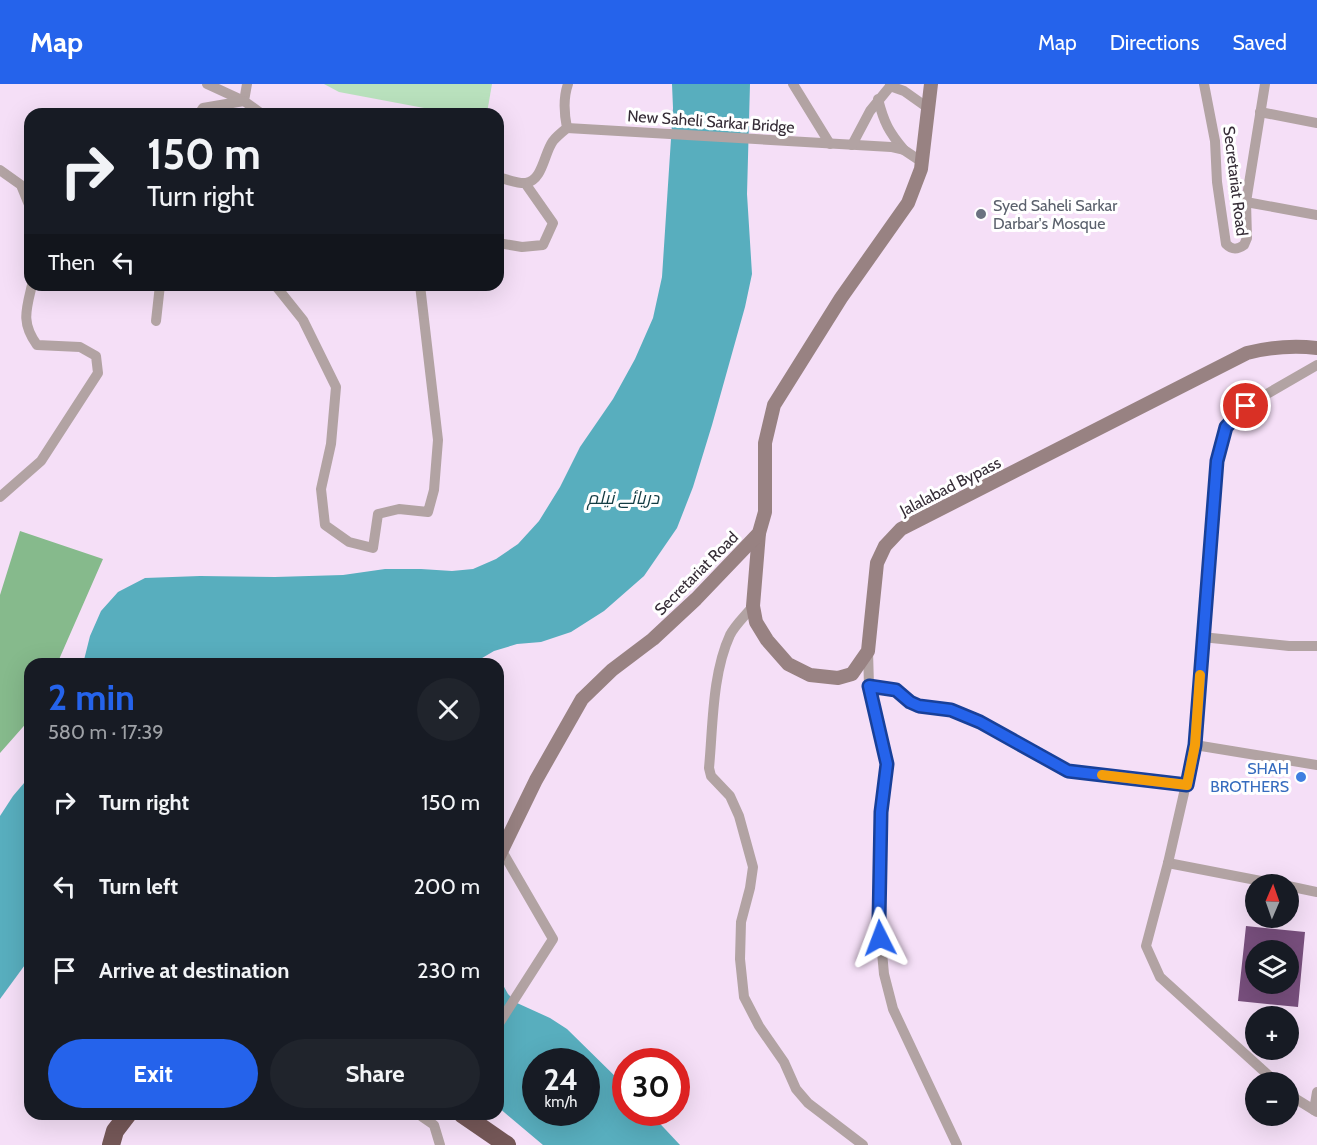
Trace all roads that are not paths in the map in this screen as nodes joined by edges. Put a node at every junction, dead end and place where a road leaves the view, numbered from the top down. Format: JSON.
{"nodes":[{"id":1,"x":207,"y":84,"type":"edge"},
{"id":2,"x":247,"y":84,"type":"edge"},
{"id":3,"x":568,"y":84,"type":"edge"},
{"id":4,"x":793,"y":84,"type":"edge"},
{"id":5,"x":930,"y":84,"type":"edge"},
{"id":6,"x":1204,"y":84,"type":"edge"},
{"id":7,"x":1265,"y":84,"type":"edge"},
{"id":8,"x":891,"y":85,"type":"edge"},
{"id":9,"x":878,"y":99,"type":"junction"},
{"id":10,"x":244,"y":101,"type":"junction"},
{"id":11,"x":203,"y":108,"type":"edge"},
{"id":12,"x":254,"y":108,"type":"edge"},
{"id":13,"x":928,"y":108,"type":"junction"},
{"id":14,"x":1260,"y":112,"type":"junction"},
{"id":15,"x":1317,"y":123,"type":"edge"},
{"id":16,"x":567,"y":128,"type":"junction"},
{"id":17,"x":830,"y":144,"type":"junction"},
{"id":18,"x":852,"y":145,"type":"junction"},
{"id":19,"x":904,"y":150,"type":"junction"},
{"id":20,"x":922,"y":162,"type":"junction"},
{"id":21,"x":0,"y":170,"type":"edge"},
{"id":22,"x":504,"y":178,"type":"edge"},
{"id":23,"x":525,"y":183,"type":"junction"},
{"id":24,"x":24,"y":192,"type":"edge"},
{"id":25,"x":1246,"y":202,"type":"junction"},
{"id":26,"x":1317,"y":215,"type":"edge"},
{"id":27,"x":504,"y":244,"type":"edge"},
{"id":28,"x":31,"y":291,"type":"edge"},
{"id":29,"x":159,"y":291,"type":"edge"},
{"id":30,"x":280,"y":291,"type":"edge"},
{"id":31,"x":421,"y":291,"type":"edge"},
{"id":32,"x":156,"y":321,"type":"dead end"},
{"id":33,"x":1317,"y":348,"type":"edge"},
{"id":34,"x":1317,"y":365,"type":"edge"},
{"id":35,"x":0,"y":497,"type":"edge"},
{"id":36,"x":759,"y":533,"type":"junction"},
{"id":37,"x":753,"y":606,"type":"junction"},
{"id":38,"x":1203,"y":637,"type":"junction"},
{"id":39,"x":1317,"y":646,"type":"edge"},
{"id":40,"x":868,"y":651,"type":"junction"},
{"id":41,"x":869,"y":686,"type":"junction"},
{"id":42,"x":1195,"y":745,"type":"junction"},
{"id":43,"x":1317,"y":765,"type":"edge"},
{"id":44,"x":1187,"y":785,"type":"junction"},
{"id":45,"x":504,"y":847,"type":"edge"},
{"id":46,"x":504,"y":861,"type":"edge"},
{"id":47,"x":1168,"y":863,"type":"junction"},
{"id":48,"x":1245,"y":878,"type":"edge"},
{"id":49,"x":1299,"y":888,"type":"edge"},
{"id":50,"x":1317,"y":892,"type":"edge"},
{"id":51,"x":504,"y":1016,"type":"edge"},
{"id":52,"x":1265,"y":1072,"type":"edge"},
{"id":53,"x":1317,"y":1092,"type":"edge"},
{"id":54,"x":1299,"y":1101,"type":"edge"},
{"id":55,"x":1315,"y":1111,"type":"edge"},
{"id":56,"x":123,"y":1120,"type":"edge"},
{"id":57,"x":427,"y":1120,"type":"edge"},
{"id":58,"x":471,"y":1120,"type":"edge"},
{"id":59,"x":111,"y":1145,"type":"edge"},
{"id":60,"x":440,"y":1145,"type":"edge"},
{"id":61,"x":507,"y":1145,"type":"edge"},
{"id":62,"x":864,"y":1145,"type":"edge"},
{"id":63,"x":957,"y":1145,"type":"edge"}],
"edges":[{"from":1,"to":10,"type":"street"},
{"from":2,"to":10,"type":"street"},
{"from":3,"to":16,"type":"street"},
{"from":4,"to":17,"type":"street"},
{"from":5,"to":13,"type":"main road","name":"Secretariat Road"},
{"from":6,"to":25,"type":"street","name":"Secretariat Road"},
{"from":7,"to":14,"type":"street","name":"Secretariat Road"},
{"from":8,"to":9,"type":"street"},
{"from":8,"to":13,"type":"street"},
{"from":9,"to":18,"type":"street"},
{"from":9,"to":19,"type":"street"},
{"from":10,"to":11,"type":"street"},
{"from":10,"to":12,"type":"street"},
{"from":13,"to":20,"type":"main road","name":"Secretariat Road"},
{"from":14,"to":15,"type":"street"},
{"from":14,"to":25,"type":"street","name":"Secretariat Road"},
{"from":16,"to":17,"type":"street","name":"New Saheli Sarkar Bridge"},
{"from":16,"to":23,"type":"street"},
{"from":17,"to":18,"type":"street","name":"New Saheli Sarkar Bridge"},
{"from":18,"to":19,"type":"street","name":"New Saheli Sarkar Bridge"},
{"from":19,"to":20,"type":"street"},
{"from":20,"to":36,"type":"main road","name":"Secretariat Road"},
{"from":21,"to":24,"type":"street"},
{"from":22,"to":23,"type":"street"},
{"from":23,"to":27,"type":"street"},
{"from":25,"to":26,"type":"street"},
{"from":28,"to":35,"type":"street"},
{"from":29,"to":32,"type":"street"},
{"from":30,"to":31,"type":"street"},
{"from":33,"to":40,"type":"main road","name":"Jalalabad Bypass"},
{"from":34,"to":38,"type":"street"},
{"from":36,"to":37,"type":"main road"},
{"from":36,"to":45,"type":"main road","name":"Secretariat Road"},
{"from":37,"to":40,"type":"main road"},
{"from":37,"to":62,"type":"street"},
{"from":38,"to":39,"type":"street"},
{"from":38,"to":42,"type":"street"},
{"from":40,"to":41,"type":"street"},
{"from":41,"to":44,"type":"street"},
{"from":41,"to":63,"type":"street"},
{"from":42,"to":43,"type":"street"},
{"from":42,"to":44,"type":"street"},
{"from":44,"to":47,"type":"street"},
{"from":46,"to":51,"type":"street"},
{"from":47,"to":48,"type":"street"},
{"from":47,"to":52,"type":"street"},
{"from":49,"to":50,"type":"street"},
{"from":53,"to":55,"type":"street"},
{"from":54,"to":55,"type":"street"},
{"from":56,"to":59,"type":"highway"},
{"from":57,"to":60,"type":"street"},
{"from":58,"to":61,"type":"highway"}]}
